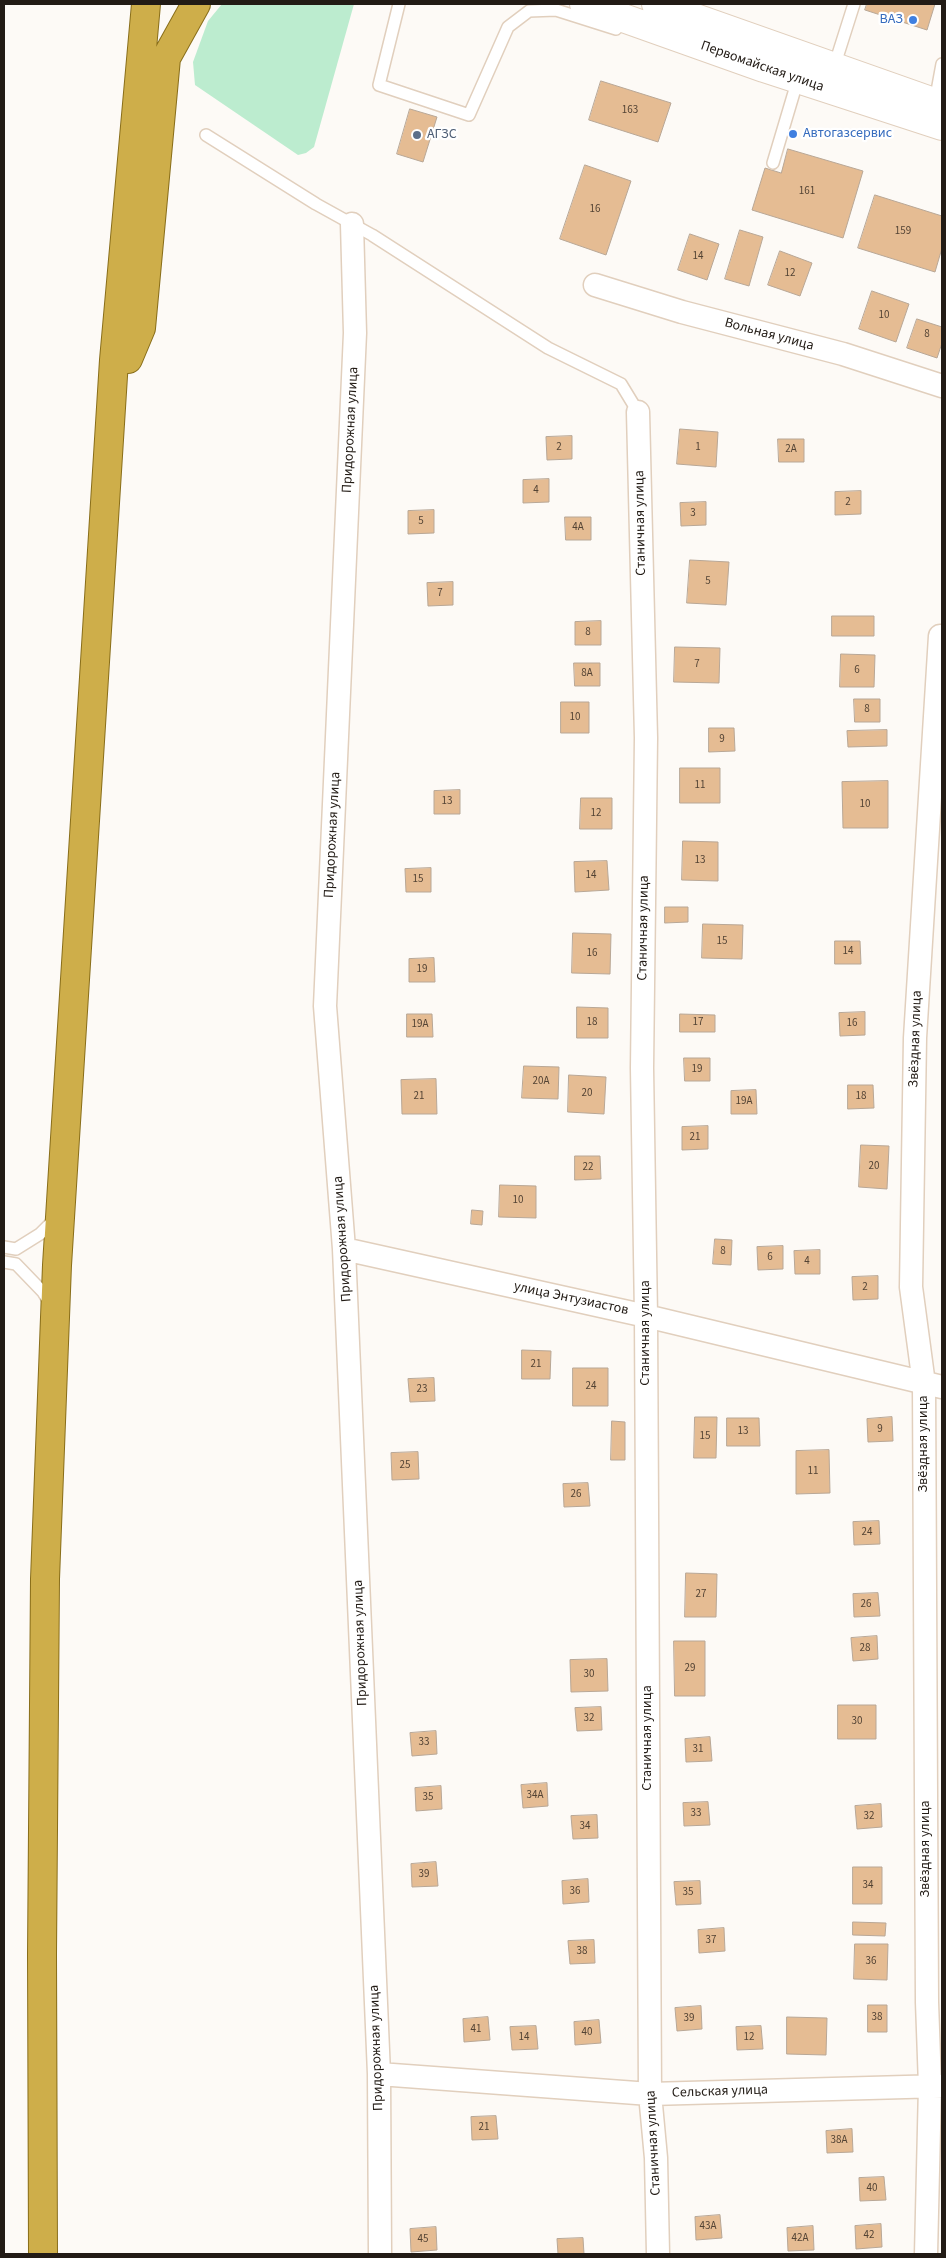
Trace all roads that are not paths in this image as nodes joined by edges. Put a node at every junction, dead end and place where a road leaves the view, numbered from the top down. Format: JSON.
{"nodes":[{"id":1,"x":146,"y":4,"type":"edge"},
{"id":2,"x":158,"y":4,"type":"edge"},
{"id":3,"x":196,"y":4,"type":"edge"},
{"id":4,"x":399,"y":4,"type":"edge"},
{"id":5,"x":584,"y":4,"type":"edge"},
{"id":6,"x":657,"y":4,"type":"edge"},
{"id":7,"x":854,"y":4,"type":"edge"},
{"id":8,"x":629,"y":34,"type":"dead end"},
{"id":9,"x":675,"y":49,"type":"dead end"},
{"id":10,"x":942,"y":64,"type":"edge"},
{"id":11,"x":834,"y":67,"type":"junction"},
{"id":12,"x":764,"y":68,"type":"junction"},
{"id":13,"x":798,"y":79,"type":"junction"},
{"id":14,"x":940,"y":111,"type":"edge"},
{"id":15,"x":206,"y":135,"type":"dead end"},
{"id":16,"x":773,"y":163,"type":"dead end"},
{"id":17,"x":352,"y":224,"type":"junction"},
{"id":18,"x":594,"y":285,"type":"dead end"},
{"id":19,"x":128,"y":359,"type":"junction"},
{"id":20,"x":942,"y":386,"type":"edge"},
{"id":21,"x":638,"y":412,"type":"joint"},
{"id":22,"x":942,"y":636,"type":"edge"},
{"id":23,"x":60,"y":1215,"type":"junction"},
{"id":24,"x":4,"y":1247,"type":"edge"},
{"id":25,"x":344,"y":1249,"type":"junction"},
{"id":26,"x":4,"y":1262,"type":"edge"},
{"id":27,"x":55,"y":1312,"type":"junction"},
{"id":28,"x":646,"y":1316,"type":"junction"},
{"id":29,"x":933,"y":1386,"type":"edge"},
{"id":30,"x":379,"y":2074,"type":"junction"},
{"id":31,"x":936,"y":2086,"type":"edge"},
{"id":32,"x":650,"y":2094,"type":"junction"},
{"id":33,"x":43,"y":2254,"type":"edge"},
{"id":34,"x":55,"y":2254,"type":"edge"},
{"id":35,"x":380,"y":2254,"type":"edge"},
{"id":36,"x":658,"y":2254,"type":"edge"},
{"id":37,"x":926,"y":2254,"type":"edge"}],
"edges":[{"from":1,"to":23,"type":"highway"},
{"from":2,"to":19,"type":"highway"},
{"from":3,"to":19,"type":"highway"},
{"from":4,"to":8,"type":"lane"},
{"from":5,"to":12,"type":"main road","name":"Первомайская улица"},
{"from":6,"to":11,"type":"main road","name":"Первомайская улица"},
{"from":7,"to":11,"type":"lane"},
{"from":9,"to":12,"type":"lane"},
{"from":10,"to":14,"type":"lane"},
{"from":11,"to":14,"type":"main road","name":"Первомайская улица"},
{"from":12,"to":13,"type":"main road","name":"Первомайская улица"},
{"from":13,"to":14,"type":"main road","name":"Первомайская улица"},
{"from":13,"to":16,"type":"lane"},
{"from":15,"to":17,"type":"lane"},
{"from":17,"to":21,"type":"lane"},
{"from":17,"to":25,"type":"street","name":"Придорожная улица"},
{"from":18,"to":20,"type":"street","name":"Вольная улица"},
{"from":19,"to":34,"type":"highway"},
{"from":21,"to":28,"type":"street","name":"Станичная улица"},
{"from":22,"to":29,"type":"street","name":"Звёздная улица"},
{"from":23,"to":24,"type":"lane"},
{"from":23,"to":27,"type":"highway"},
{"from":25,"to":28,"type":"street","name":"улица Энтузиастов"},
{"from":25,"to":30,"type":"street","name":"Придорожная улица"},
{"from":26,"to":27,"type":"lane"},
{"from":27,"to":33,"type":"highway"},
{"from":28,"to":29,"type":"street","name":"улица Энтузиастов"},
{"from":28,"to":32,"type":"street","name":"Станичная улица"},
{"from":29,"to":31,"type":"street","name":"Звёздная улица"},
{"from":30,"to":32,"type":"street","name":"Сельская улица"},
{"from":30,"to":35,"type":"street","name":"Придорожная улица"},
{"from":31,"to":32,"type":"street","name":"Сельская улица"},
{"from":31,"to":37,"type":"street","name":"Звёздная улица"},
{"from":32,"to":36,"type":"street","name":"Станичная улица"}]}
